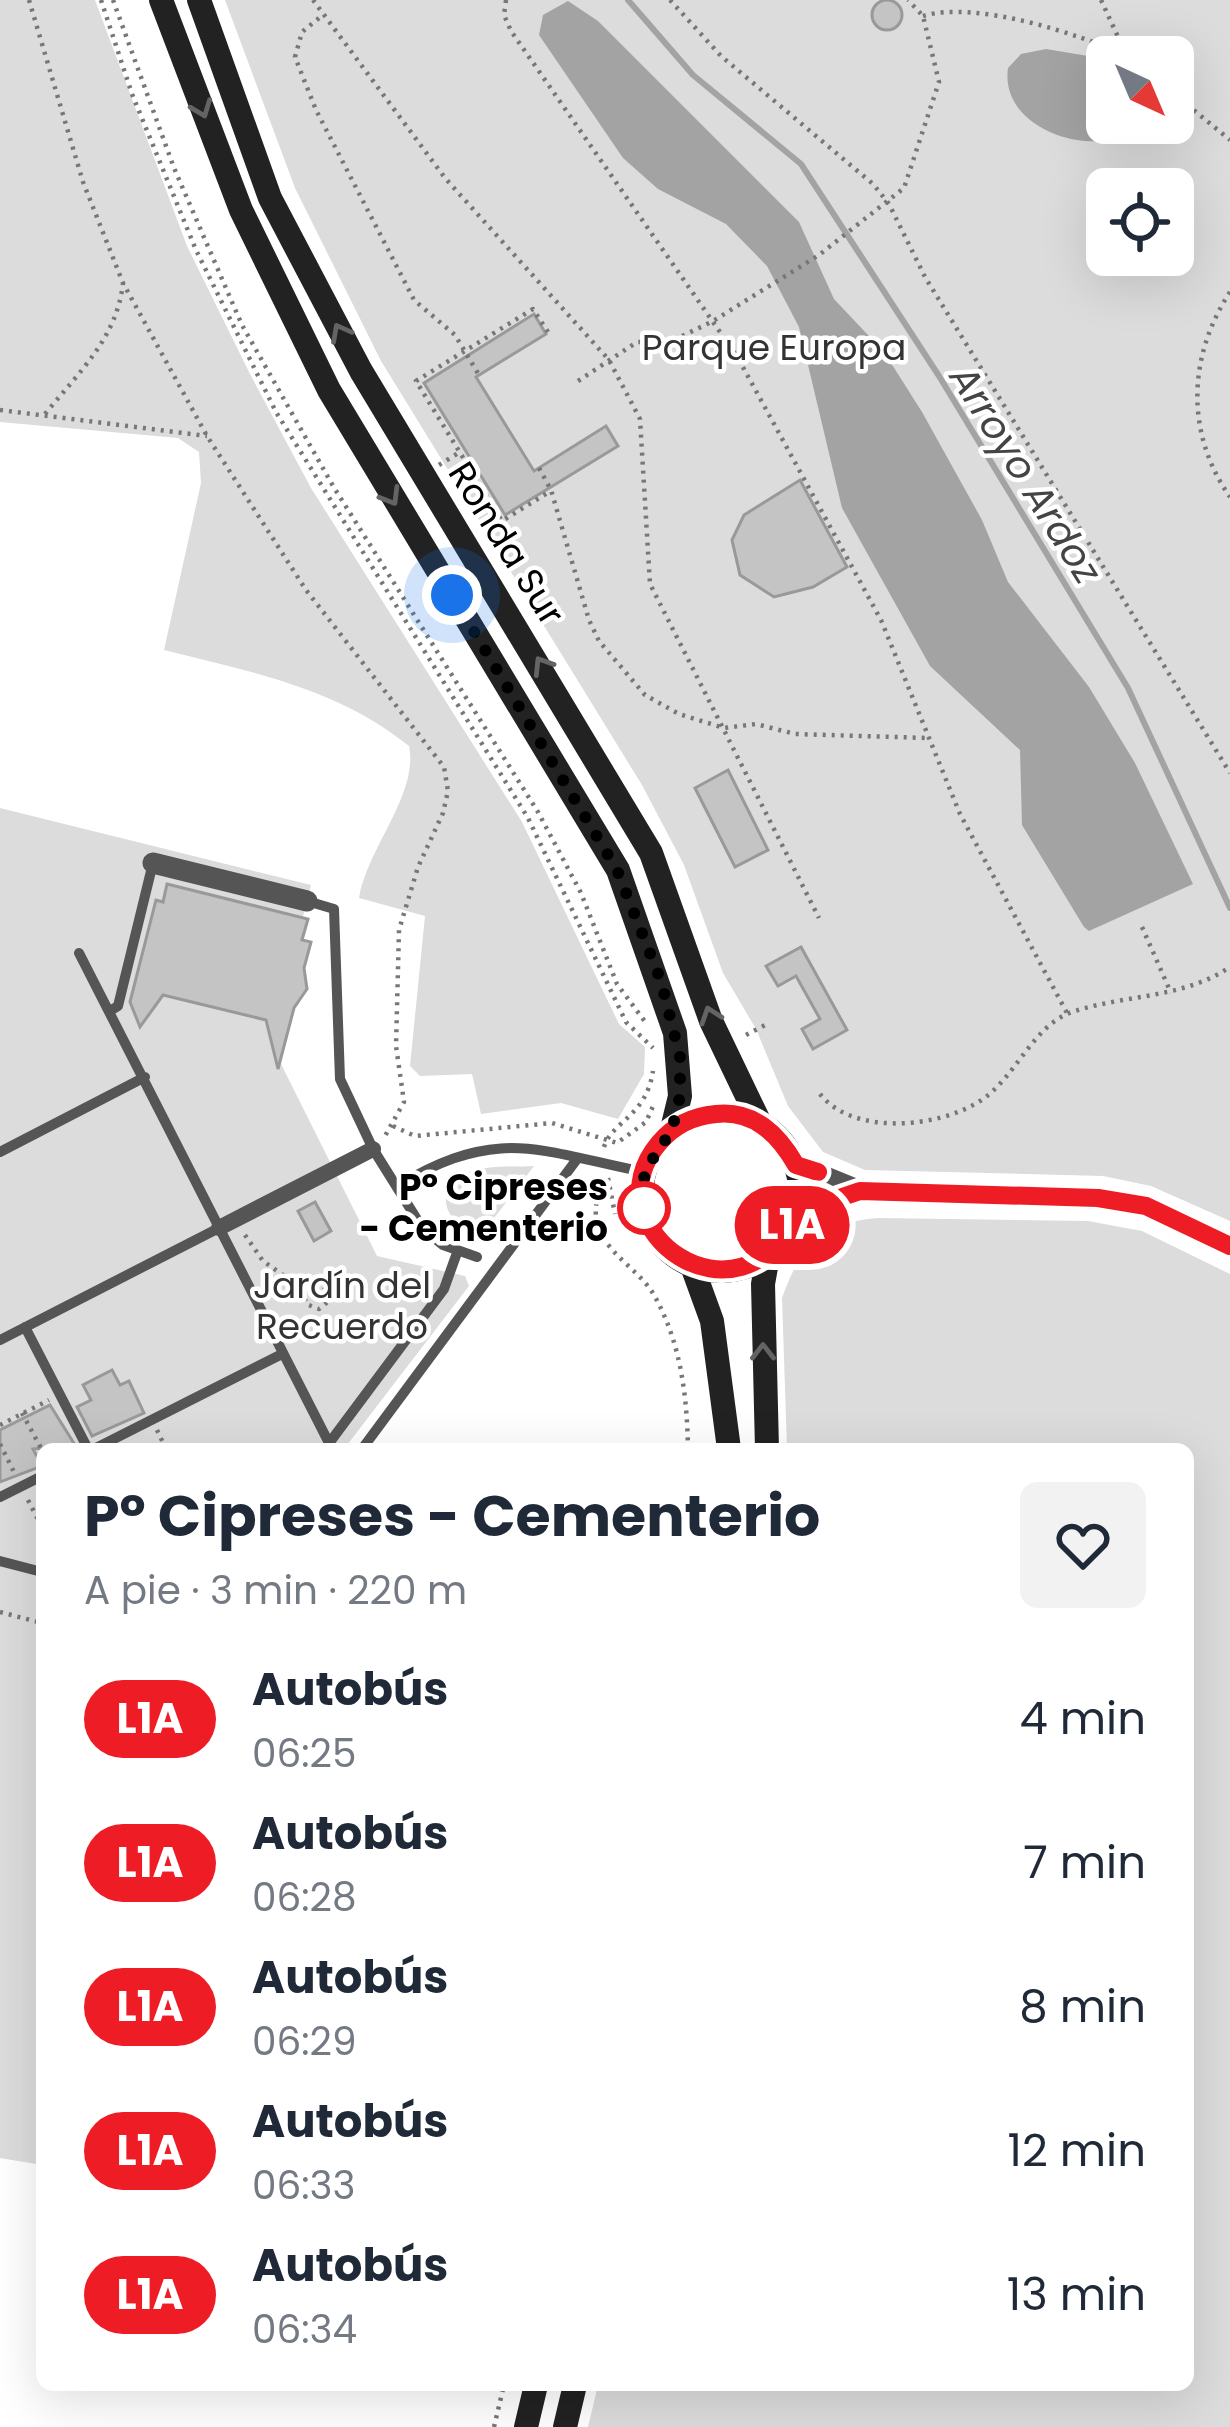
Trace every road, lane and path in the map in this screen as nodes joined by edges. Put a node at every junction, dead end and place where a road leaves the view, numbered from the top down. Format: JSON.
{"nodes":[{"id":1,"x":29,"y":0,"type":"edge"},
{"id":2,"x":101,"y":0,"type":"edge"},
{"id":3,"x":113,"y":0,"type":"edge"},
{"id":4,"x":161,"y":0,"type":"edge"},
{"id":5,"x":200,"y":0,"type":"edge"},
{"id":6,"x":313,"y":0,"type":"edge"},
{"id":7,"x":506,"y":0,"type":"edge"},
{"id":8,"x":670,"y":0,"type":"edge"},
{"id":9,"x":908,"y":0,"type":"edge"},
{"id":10,"x":1101,"y":0,"type":"edge"},
{"id":11,"x":321,"y":16,"type":"junction"},
{"id":12,"x":923,"y":16,"type":"junction"},
{"id":13,"x":1118,"y":36,"type":"edge"},
{"id":14,"x":1086,"y":38,"type":"edge"},
{"id":15,"x":1194,"y":110,"type":"edge"},
{"id":16,"x":1230,"y":140,"type":"edge"},
{"id":17,"x":890,"y":204,"type":"junction"},
{"id":18,"x":123,"y":283,"type":"junction"},
{"id":19,"x":1230,"y":292,"type":"edge"},
{"id":20,"x":713,"y":321,"type":"junction"},
{"id":21,"x":548,"y":332,"type":"dead end"},
{"id":22,"x":465,"y":351,"type":"junction"},
{"id":23,"x":609,"y":360,"type":"junction"},
{"id":24,"x":479,"y":375,"type":"dead end"},
{"id":25,"x":578,"y":381,"type":"dead end"},
{"id":26,"x":0,"y":410,"type":"edge"},
{"id":27,"x":44,"y":415,"type":"junction"},
{"id":28,"x":208,"y":436,"type":"junction"},
{"id":29,"x":460,"y":452,"type":"junction"},
{"id":30,"x":434,"y":467,"type":"dead end"},
{"id":31,"x":538,"y":468,"type":"dead end"},
{"id":32,"x":551,"y":490,"type":"junction"},
{"id":33,"x":1230,"y":497,"type":"edge"},
{"id":34,"x":724,"y":728,"type":"junction"},
{"id":35,"x":928,"y":738,"type":"junction"},
{"id":36,"x":1230,"y":773,"type":"edge"},
{"id":37,"x":154,"y":863,"type":"joint"},
{"id":38,"x":307,"y":902,"type":"joint"},
{"id":39,"x":819,"y":918,"type":"dead end"},
{"id":40,"x":1142,"y":927,"type":"dead end"},
{"id":41,"x":79,"y":953,"type":"dead end"},
{"id":42,"x":1230,"y":967,"type":"edge"},
{"id":43,"x":1171,"y":993,"type":"junction"},
{"id":44,"x":110,"y":1011,"type":"junction"},
{"id":45,"x":1067,"y":1013,"type":"junction"},
{"id":46,"x":647,"y":1024,"type":"dead end"},
{"id":47,"x":767,"y":1024,"type":"dead end"},
{"id":48,"x":746,"y":1034,"type":"dead end"},
{"id":49,"x":661,"y":1037,"type":"dead end"},
{"id":50,"x":662,"y":1047,"type":"dead end"},
{"id":51,"x":662,"y":1066,"type":"dead end"},
{"id":52,"x":145,"y":1077,"type":"junction"},
{"id":53,"x":820,"y":1094,"type":"dead end"},
{"id":54,"x":759,"y":1121,"type":"junction"},
{"id":55,"x":393,"y":1126,"type":"junction"},
{"id":56,"x":672,"y":1130,"type":"junction"},
{"id":57,"x":605,"y":1139,"type":"junction"},
{"id":58,"x":373,"y":1149,"type":"junction"},
{"id":59,"x":0,"y":1152,"type":"edge"},
{"id":60,"x":577,"y":1159,"type":"junction"},
{"id":61,"x":600,"y":1162,"type":"junction"},
{"id":62,"x":796,"y":1165,"type":"junction"},
{"id":63,"x":644,"y":1172,"type":"junction"},
{"id":64,"x":397,"y":1186,"type":"junction"},
{"id":65,"x":860,"y":1191,"type":"junction"},
{"id":66,"x":798,"y":1212,"type":"junction"},
{"id":67,"x":832,"y":1218,"type":"dead end"},
{"id":68,"x":237,"y":1219,"type":"junction"},
{"id":69,"x":219,"y":1228,"type":"junction"},
{"id":70,"x":1230,"y":1246,"type":"edge"},
{"id":71,"x":458,"y":1250,"type":"junction"},
{"id":72,"x":478,"y":1257,"type":"dead end"},
{"id":73,"x":779,"y":1259,"type":"junction"},
{"id":74,"x":692,"y":1266,"type":"junction"},
{"id":75,"x":303,"y":1289,"type":"junction"},
{"id":76,"x":25,"y":1327,"type":"junction"},
{"id":77,"x":0,"y":1340,"type":"edge"},
{"id":78,"x":282,"y":1354,"type":"junction"},
{"id":79,"x":60,"y":1395,"type":"junction"},
{"id":80,"x":22,"y":1413,"type":"junction"},
{"id":81,"x":0,"y":1425,"type":"edge"},
{"id":82,"x":38,"y":1443,"type":"edge"},
{"id":83,"x":88,"y":1443,"type":"edge"},
{"id":84,"x":103,"y":1443,"type":"edge"},
{"id":85,"x":326,"y":1443,"type":"edge"},
{"id":86,"x":329,"y":1443,"type":"edge"},
{"id":87,"x":366,"y":1443,"type":"edge"},
{"id":88,"x":688,"y":1443,"type":"edge"},
{"id":89,"x":728,"y":1443,"type":"edge"},
{"id":90,"x":766,"y":1443,"type":"edge"},
{"id":91,"x":36,"y":1479,"type":"edge"},
{"id":92,"x":0,"y":1497,"type":"edge"},
{"id":93,"x":0,"y":1562,"type":"edge"},
{"id":94,"x":36,"y":1571,"type":"edge"},
{"id":95,"x":0,"y":1612,"type":"edge"},
{"id":96,"x":36,"y":1621,"type":"edge"},
{"id":97,"x":503,"y":2391,"type":"edge"},
{"id":98,"x":535,"y":2391,"type":"edge"},
{"id":99,"x":574,"y":2391,"type":"edge"},
{"id":100,"x":494,"y":2427,"type":"edge"},
{"id":101,"x":526,"y":2427,"type":"edge"},
{"id":102,"x":565,"y":2427,"type":"edge"}],
"edges":[{"from":1,"to":18,"type":"path"},
{"from":2,"to":57,"type":"path"},
{"from":3,"to":46,"type":"path"},
{"from":4,"to":56,"type":"main road","name":"Ronda Sur","one_way":true},
{"from":54,"to":5,"type":"main road","name":"Ronda Sur","one_way":true},
{"from":6,"to":11,"type":"path"},
{"from":7,"to":20,"type":"path"},
{"from":8,"to":17,"type":"path"},
{"from":9,"to":12,"type":"path"},
{"from":10,"to":13,"type":"path"},
{"from":11,"to":22,"type":"path"},
{"from":11,"to":23,"type":"path"},
{"from":12,"to":14,"type":"path"},
{"from":12,"to":17,"type":"path"},
{"from":15,"to":16,"type":"path"},
{"from":17,"to":20,"type":"path"},
{"from":17,"to":36,"type":"path"},
{"from":18,"to":27,"type":"path"},
{"from":18,"to":28,"type":"path"},
{"from":19,"to":33,"type":"path"},
{"from":20,"to":23,"type":"path"},
{"from":20,"to":35,"type":"path"},
{"from":21,"to":22,"type":"path"},
{"from":22,"to":24,"type":"path"},
{"from":22,"to":29,"type":"path"},
{"from":23,"to":25,"type":"path"},
{"from":23,"to":34,"type":"path"},
{"from":26,"to":27,"type":"path"},
{"from":27,"to":28,"type":"path"},
{"from":28,"to":55,"type":"path"},
{"from":29,"to":30,"type":"path"},
{"from":29,"to":32,"type":"path"},
{"from":31,"to":32,"type":"path"},
{"from":32,"to":34,"type":"path"},
{"from":34,"to":35,"type":"path"},
{"from":34,"to":39,"type":"path"},
{"from":35,"to":45,"type":"path"},
{"from":37,"to":38,"type":"street"},
{"from":37,"to":44,"type":"lane"},
{"from":38,"to":58,"type":"lane"},
{"from":40,"to":43,"type":"path"},
{"from":41,"to":44,"type":"lane"},
{"from":42,"to":43,"type":"path"},
{"from":43,"to":45,"type":"path"},
{"from":44,"to":52,"type":"lane"},
{"from":45,"to":53,"type":"path"},
{"from":47,"to":48,"type":"path"},
{"from":49,"to":50,"type":"path"},
{"from":51,"to":57,"type":"path"},
{"from":52,"to":59,"type":"lane"},
{"from":52,"to":69,"type":"lane"},
{"from":54,"to":56,"type":"main road"},
{"from":54,"to":62,"type":"main road","name":"Ronda Sur"},
{"from":55,"to":57,"type":"path"},
{"from":55,"to":58,"type":"path"},
{"from":56,"to":63,"type":"main road","name":"Ronda Sur"},
{"from":57,"to":61,"type":"path"},
{"from":58,"to":64,"type":"lane"},
{"from":58,"to":68,"type":"street"},
{"from":60,"to":61,"type":"lane"},
{"from":60,"to":64,"type":"lane"},
{"from":60,"to":87,"type":"lane"},
{"from":61,"to":63,"type":"lane"},
{"from":61,"to":88,"type":"path"},
{"from":62,"to":65,"type":"street"},
{"from":62,"to":66,"type":"main road"},
{"from":63,"to":74,"type":"main road"},
{"from":64,"to":71,"type":"lane"},
{"from":65,"to":66,"type":"street"},
{"from":65,"to":70,"type":"street"},
{"from":66,"to":73,"type":"main road"},
{"from":67,"to":73,"type":"path"},
{"from":68,"to":69,"type":"street"},
{"from":68,"to":75,"type":"path"},
{"from":69,"to":76,"type":"lane"},
{"from":69,"to":78,"type":"lane"},
{"from":71,"to":72,"type":"lane"},
{"from":71,"to":86,"type":"lane"},
{"from":73,"to":74,"type":"main road"},
{"from":90,"to":73,"type":"main road","one_way":true},
{"from":74,"to":89,"type":"main road"},
{"from":75,"to":75,"type":"path"},
{"from":76,"to":77,"type":"lane"},
{"from":76,"to":79,"type":"lane"},
{"from":78,"to":84,"type":"lane"},
{"from":78,"to":85,"type":"lane"},
{"from":79,"to":80,"type":"path"},
{"from":79,"to":83,"type":"lane"},
{"from":80,"to":81,"type":"path"},
{"from":80,"to":82,"type":"path"},
{"from":91,"to":92,"type":"lane"},
{"from":93,"to":94,"type":"lane"},
{"from":95,"to":96,"type":"path"},
{"from":97,"to":100,"type":"path"},
{"from":98,"to":101,"type":"main road"},
{"from":99,"to":102,"type":"main road"}]}
